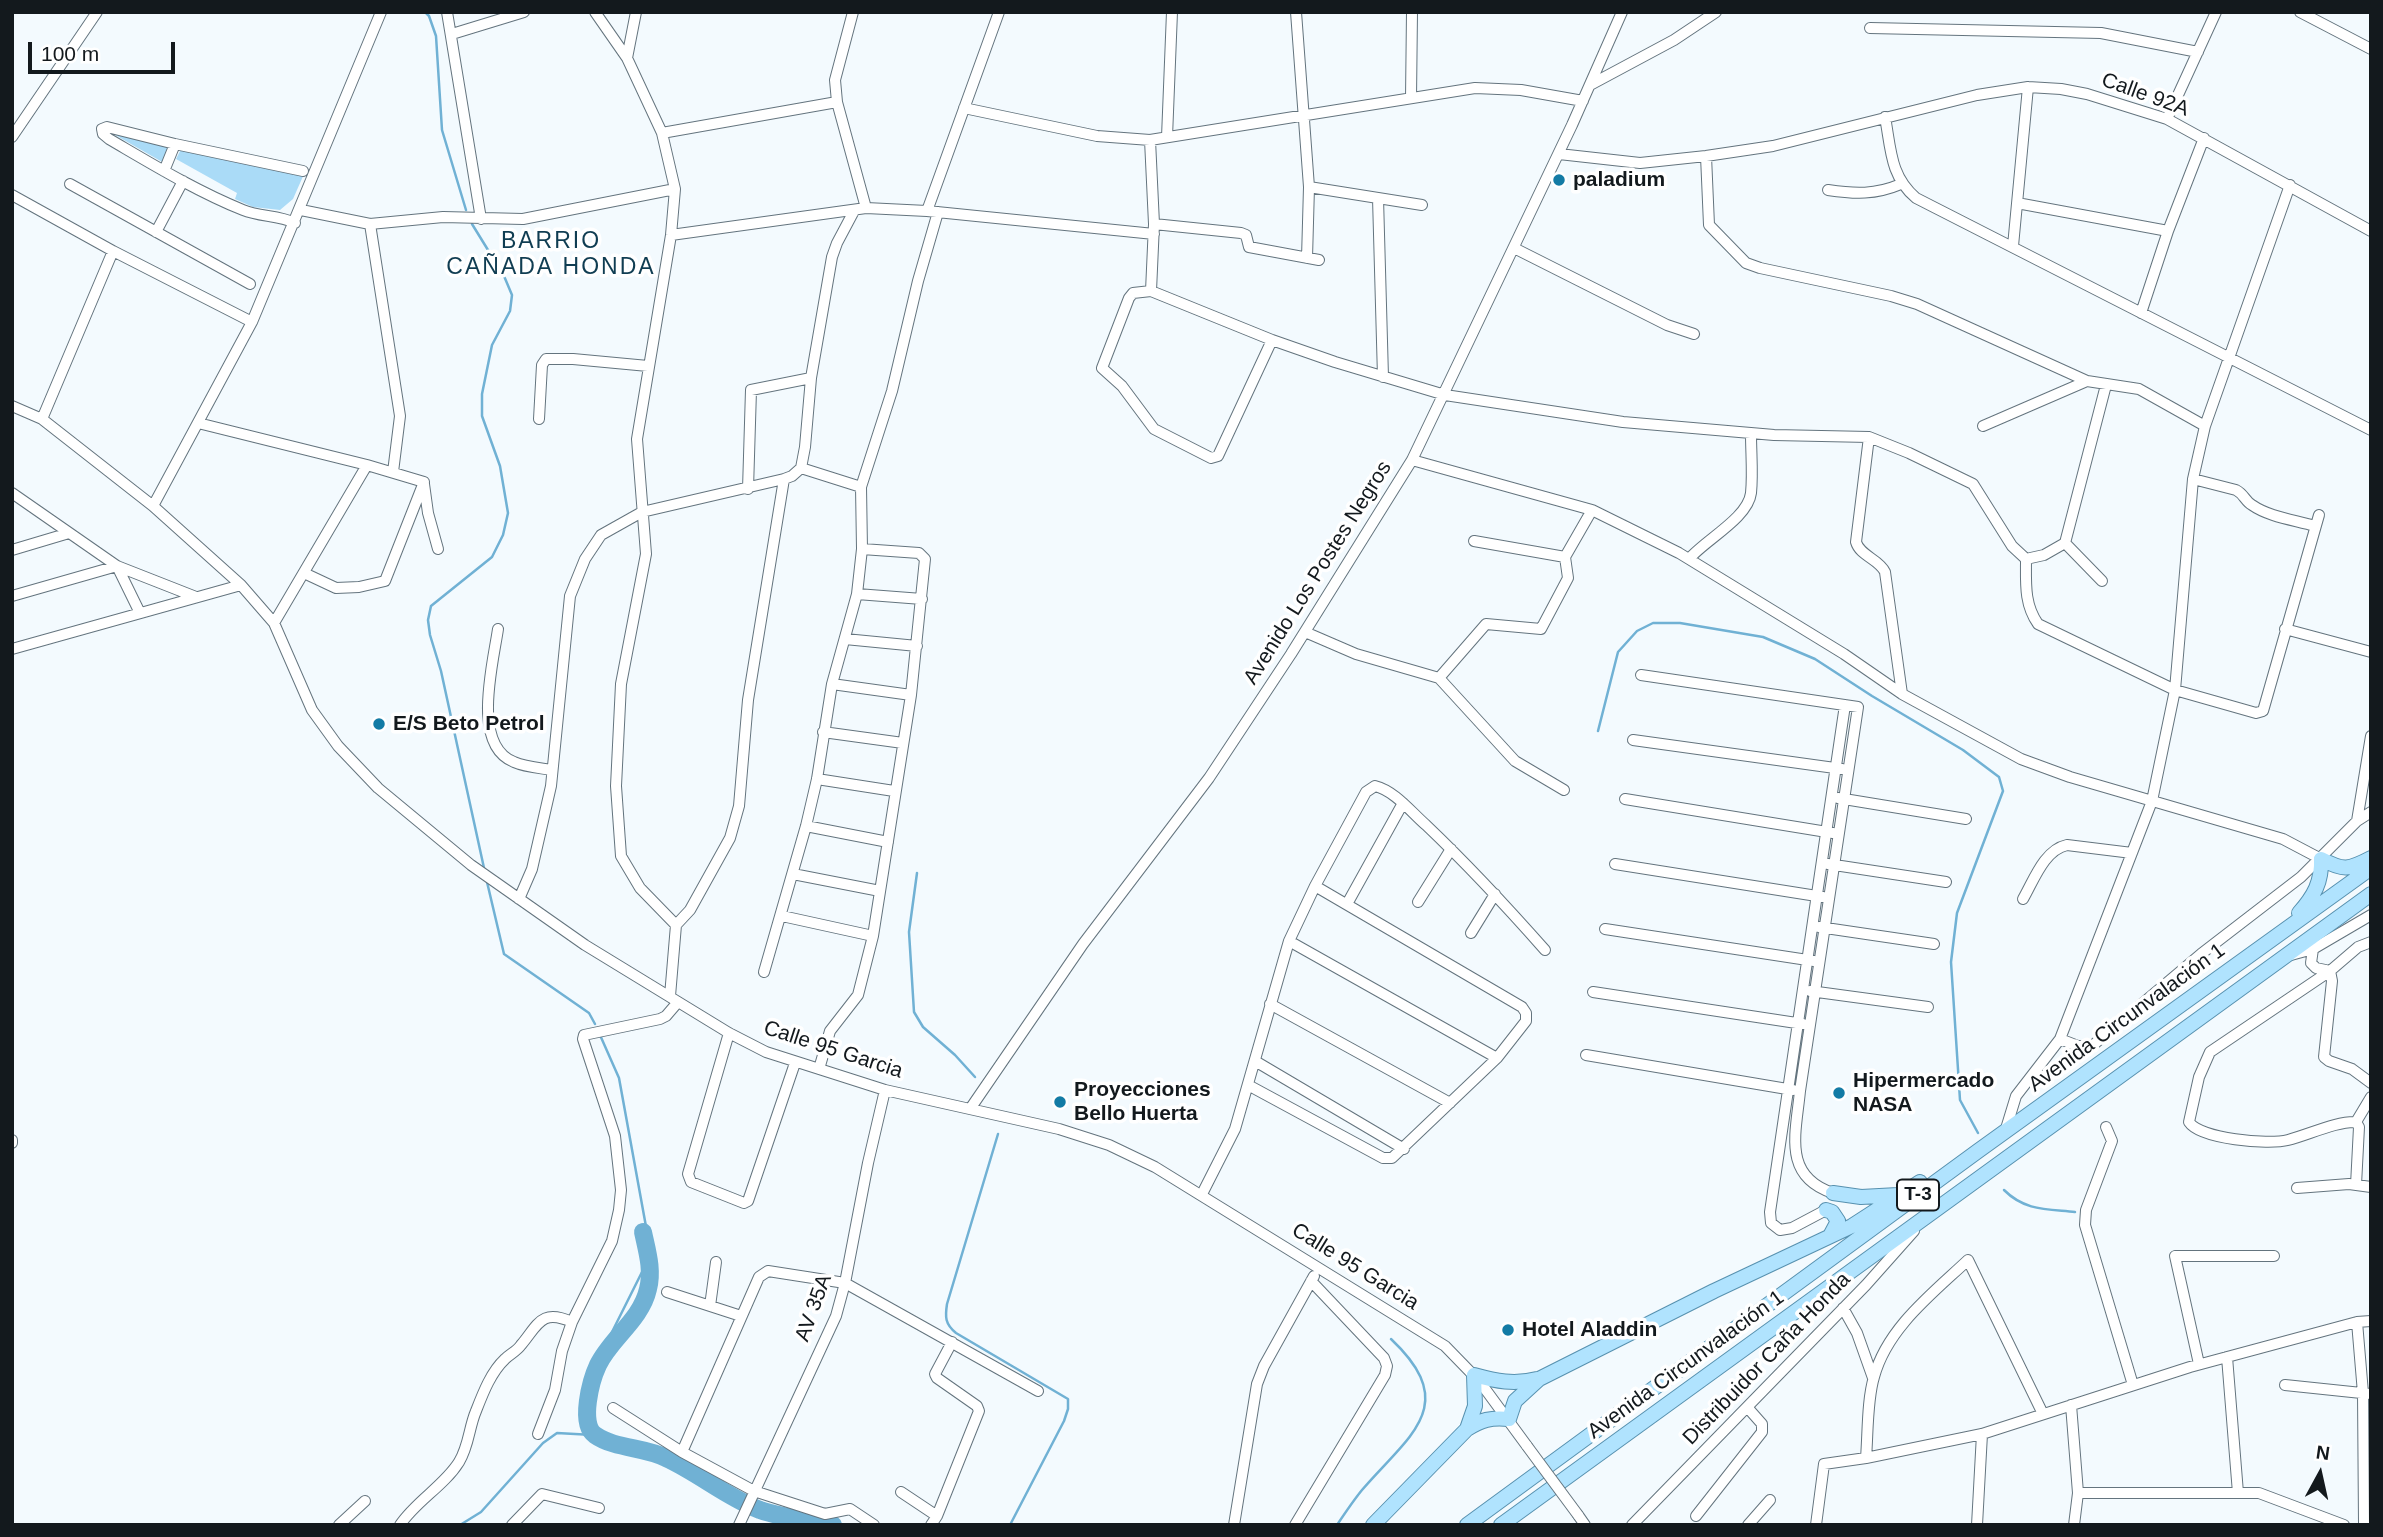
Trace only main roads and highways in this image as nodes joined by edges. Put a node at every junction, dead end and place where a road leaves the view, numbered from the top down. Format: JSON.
{"nodes":[{"id":1,"x":2371,"y":858,"type":"edge"},
{"id":2,"x":2371,"y":868,"type":"edge"},
{"id":3,"x":2371,"y":894,"type":"edge"},
{"id":4,"x":2281,"y":933,"type":"junction"},
{"id":5,"x":1978,"y":1151,"type":"junction"},
{"id":6,"x":1833,"y":1193,"type":"road end"},
{"id":7,"x":1902,"y":1194,"type":"junction"},
{"id":8,"x":1826,"y":1210,"type":"road end"},
{"id":9,"x":1830,"y":1236,"type":"junction"},
{"id":10,"x":1539,"y":1379,"type":"junction"},
{"id":11,"x":1467,"y":1429,"type":"junction"},
{"id":12,"x":1373,"y":1525,"type":"edge"},
{"id":13,"x":1467,"y":1525,"type":"edge"},
{"id":14,"x":1501,"y":1525,"type":"edge"}],
"edges":[{"from":1,"to":4,"type":"main road"},
{"from":2,"to":4,"type":"main road","name":"Avenida Circunvalación 1","number":"T-3"},
{"from":3,"to":14,"type":"main road","name":"Avenida Circunvalación 1","number":"T-3"},
{"from":4,"to":5,"type":"main road","name":"Avenida Circunvalación 1","number":"T-3"},
{"from":5,"to":7,"type":"main road"},
{"from":5,"to":13,"type":"main road","name":"Avenida Circunvalación 1","number":"T-3"},
{"from":6,"to":7,"type":"main road"},
{"from":7,"to":9,"type":"main road"},
{"from":8,"to":9,"type":"main road"},
{"from":9,"to":10,"type":"main road"},
{"from":10,"to":11,"type":"main road"},
{"from":10,"to":11,"type":"main road"},
{"from":11,"to":12,"type":"main road"}]}
